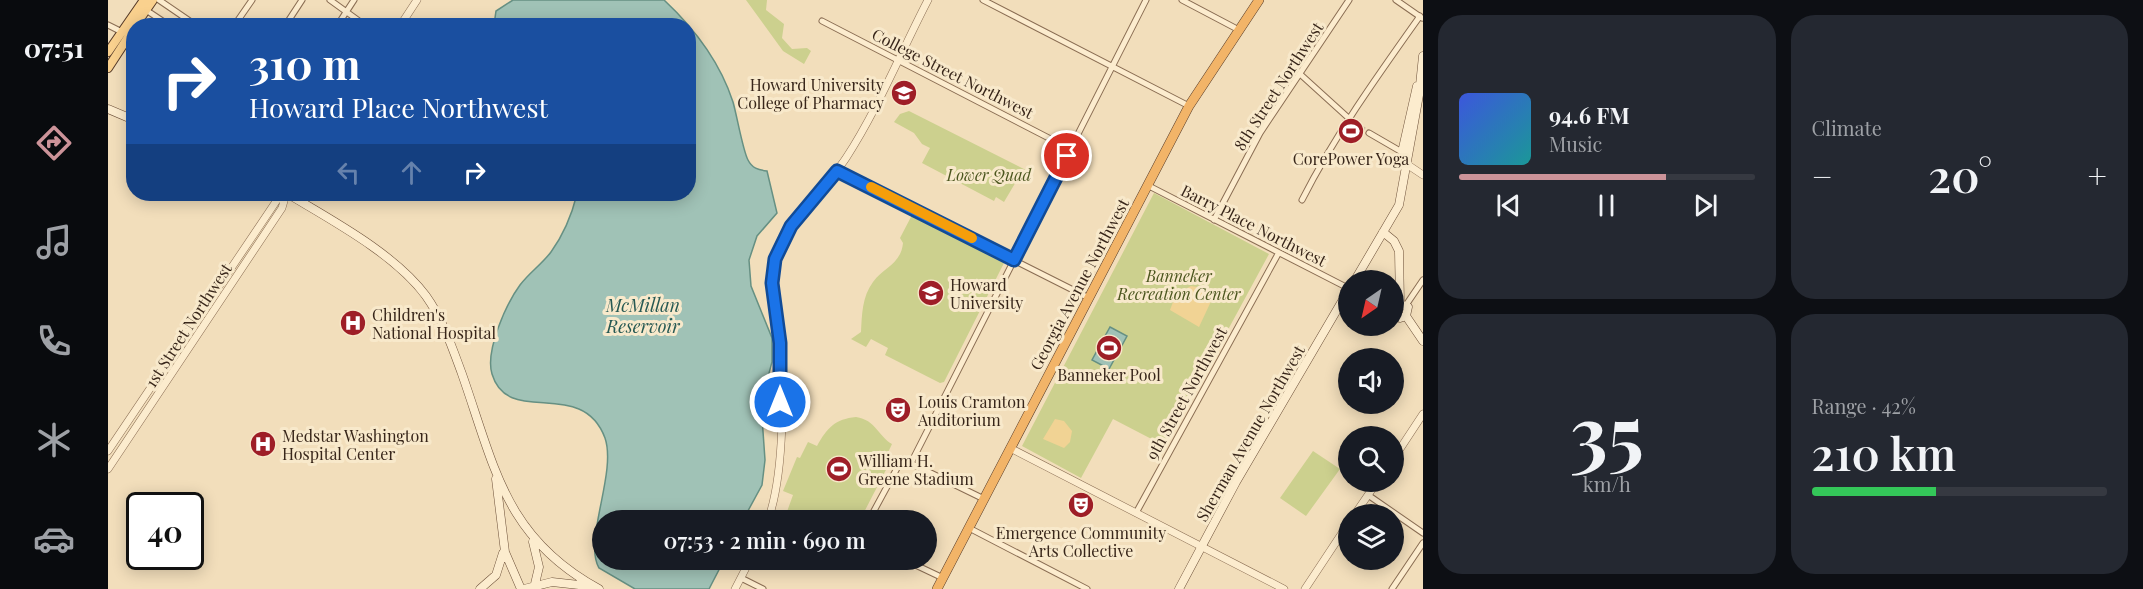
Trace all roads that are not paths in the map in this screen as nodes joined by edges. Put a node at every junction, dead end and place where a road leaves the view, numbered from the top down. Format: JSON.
{"nodes":[{"id":1,"x":144,"y":0,"type":"edge"},
{"id":2,"x":153,"y":0,"type":"edge"},
{"id":3,"x":159,"y":0,"type":"edge"},
{"id":4,"x":252,"y":0,"type":"edge"},
{"id":5,"x":302,"y":0,"type":"edge"},
{"id":6,"x":330,"y":0,"type":"edge"},
{"id":7,"x":354,"y":0,"type":"edge"},
{"id":8,"x":417,"y":0,"type":"edge"},
{"id":9,"x":928,"y":0,"type":"edge"},
{"id":10,"x":983,"y":0,"type":"edge"},
{"id":11,"x":1146,"y":0,"type":"edge"},
{"id":12,"x":1182,"y":0,"type":"edge"},
{"id":13,"x":1259,"y":0,"type":"edge"},
{"id":14,"x":1350,"y":0,"type":"edge"},
{"id":15,"x":1396,"y":0,"type":"edge"},
{"id":16,"x":146,"y":10,"type":"junction"},
{"id":17,"x":346,"y":11,"type":"junction"},
{"id":18,"x":1422,"y":17,"type":"edge"},
{"id":19,"x":136,"y":18,"type":"edge"},
{"id":20,"x":140,"y":18,"type":"edge"},
{"id":21,"x":158,"y":18,"type":"edge"},
{"id":22,"x":185,"y":18,"type":"edge"},
{"id":23,"x":240,"y":18,"type":"edge"},
{"id":24,"x":290,"y":18,"type":"edge"},
{"id":25,"x":342,"y":18,"type":"edge"},
{"id":26,"x":355,"y":18,"type":"edge"},
{"id":27,"x":405,"y":18,"type":"edge"},
{"id":28,"x":822,"y":21,"type":"dead end"},
{"id":29,"x":108,"y":25,"type":"edge"},
{"id":30,"x":126,"y":29,"type":"edge"},
{"id":31,"x":1239,"y":30,"type":"junction"},
{"id":32,"x":126,"y":34,"type":"edge"},
{"id":33,"x":126,"y":37,"type":"edge"},
{"id":34,"x":108,"y":52,"type":"edge"},
{"id":35,"x":1423,"y":56,"type":"edge"},
{"id":36,"x":897,"y":60,"type":"junction"},
{"id":37,"x":1113,"y":66,"type":"junction"},
{"id":38,"x":1422,"y":67,"type":"edge"},
{"id":39,"x":108,"y":68,"type":"edge"},
{"id":40,"x":1300,"y":74,"type":"junction"},
{"id":41,"x":1421,"y":78,"type":"edge"},
{"id":42,"x":1189,"y":106,"type":"junction"},
{"id":43,"x":108,"y":109,"type":"edge"},
{"id":44,"x":126,"y":117,"type":"edge"},
{"id":45,"x":1352,"y":121,"type":"junction"},
{"id":46,"x":1369,"y":133,"type":"tunnel mouth"},
{"id":47,"x":1070,"y":149,"type":"junction"},
{"id":48,"x":1406,"y":159,"type":"junction"},
{"id":49,"x":837,"y":171,"type":"junction"},
{"id":50,"x":1423,"y":175,"type":"edge"},
{"id":51,"x":1148,"y":185,"type":"junction"},
{"id":52,"x":1302,"y":200,"type":"dead end"},
{"id":53,"x":280,"y":201,"type":"edge"},
{"id":54,"x":284,"y":201,"type":"edge"},
{"id":55,"x":298,"y":201,"type":"edge"},
{"id":56,"x":1214,"y":220,"type":"junction"},
{"id":57,"x":1383,"y":232,"type":"junction"},
{"id":58,"x":1278,"y":254,"type":"junction"},
{"id":59,"x":1014,"y":260,"type":"junction"},
{"id":60,"x":1361,"y":270,"type":"edge"},
{"id":61,"x":1400,"y":270,"type":"edge"},
{"id":62,"x":1423,"y":280,"type":"edge"},
{"id":63,"x":1338,"y":285,"type":"edge"},
{"id":64,"x":1089,"y":298,"type":"junction"},
{"id":65,"x":1404,"y":303,"type":"edge"},
{"id":66,"x":1404,"y":305,"type":"edge"},
{"id":67,"x":1338,"y":307,"type":"edge"},
{"id":68,"x":1406,"y":316,"type":"joint"},
{"id":69,"x":1423,"y":341,"type":"edge"},
{"id":70,"x":1423,"y":414,"type":"edge"},
{"id":71,"x":1404,"y":443,"type":"edge"},
{"id":72,"x":1010,"y":448,"type":"junction"},
{"id":73,"x":108,"y":451,"type":"edge"},
{"id":74,"x":911,"y":463,"type":"junction"},
{"id":75,"x":494,"y":466,"type":"junction"},
{"id":76,"x":108,"y":469,"type":"edge"},
{"id":77,"x":1370,"y":492,"type":"edge"},
{"id":78,"x":1368,"y":495,"type":"junction"},
{"id":79,"x":984,"y":499,"type":"junction"},
{"id":80,"x":1362,"y":504,"type":"edge"},
{"id":81,"x":771,"y":510,"type":"edge"},
{"id":82,"x":874,"y":510,"type":"edge"},
{"id":83,"x":1136,"y":513,"type":"junction"},
{"id":84,"x":969,"y":528,"type":"junction"},
{"id":85,"x":1423,"y":533,"type":"edge"},
{"id":86,"x":531,"y":538,"type":"junction"},
{"id":87,"x":1338,"y":539,"type":"edge"},
{"id":88,"x":503,"y":543,"type":"junction"},
{"id":89,"x":1423,"y":543,"type":"edge"},
{"id":90,"x":1201,"y":547,"type":"junction"},
{"id":91,"x":745,"y":570,"type":"edge"},
{"id":92,"x":926,"y":570,"type":"edge"},
{"id":93,"x":741,"y":578,"type":"junction"},
{"id":94,"x":943,"y":578,"type":"junction"},
{"id":95,"x":520,"y":587,"type":"edge"},
{"id":96,"x":534,"y":587,"type":"edge"},
{"id":97,"x":480,"y":589,"type":"edge"},
{"id":98,"x":599,"y":589,"type":"edge"},
{"id":99,"x":735,"y":589,"type":"edge"},
{"id":100,"x":763,"y":589,"type":"edge"},
{"id":101,"x":937,"y":589,"type":"edge"},
{"id":102,"x":1087,"y":589,"type":"edge"},
{"id":103,"x":1179,"y":589,"type":"edge"},
{"id":104,"x":1284,"y":589,"type":"edge"},
{"id":105,"x":1305,"y":589,"type":"edge"},
{"id":106,"x":1392,"y":589,"type":"edge"}],
"edges":[{"from":1,"to":19,"type":"main road"},
{"from":2,"to":16,"type":"main road"},
{"from":3,"to":22,"type":"street"},
{"from":4,"to":23,"type":"street"},
{"from":5,"to":24,"type":"street"},
{"from":6,"to":17,"type":"street"},
{"from":7,"to":17,"type":"street"},
{"from":8,"to":27,"type":"street"},
{"from":9,"to":36,"type":"street"},
{"from":10,"to":37,"type":"street"},
{"from":11,"to":37,"type":"street"},
{"from":12,"to":31,"type":"street"},
{"from":13,"to":31,"type":"highway","name":"Georgia Avenue Northwest"},
{"from":14,"to":40,"type":"street","name":"8th Street Northwest"},
{"from":15,"to":18,"type":"street"},
{"from":16,"to":20,"type":"main road"},
{"from":16,"to":21,"type":"street"},
{"from":17,"to":25,"type":"street"},
{"from":17,"to":26,"type":"street"},
{"from":18,"to":45,"type":"street"},
{"from":28,"to":36,"type":"street","name":"College Street Northwest"},
{"from":29,"to":30,"type":"street"},
{"from":31,"to":42,"type":"highway","name":"Georgia Avenue Northwest"},
{"from":32,"to":34,"type":"main road"},
{"from":33,"to":39,"type":"main road"},
{"from":35,"to":38,"type":"main road"},
{"from":36,"to":47,"type":"street","name":"College Street Northwest"},
{"from":36,"to":49,"type":"street"},
{"from":37,"to":42,"type":"street"},
{"from":37,"to":47,"type":"street"},
{"from":38,"to":41,"type":"main road"},
{"from":40,"to":45,"type":"street"},
{"from":40,"to":56,"type":"street","name":"8th Street Northwest"},
{"from":41,"to":48,"type":"main road"},
{"from":42,"to":51,"type":"highway","name":"Georgia Avenue Northwest"},
{"from":43,"to":44,"type":"main road"},
{"from":45,"to":52,"type":"street"},
{"from":46,"to":48,"type":"street"},
{"from":47,"to":59,"type":"street"},
{"from":48,"to":50,"type":"street"},
{"from":48,"to":57,"type":"main road"},
{"from":49,"to":59,"type":"street"},
{"from":49,"to":81,"type":"street"},
{"from":51,"to":56,"type":"street","name":"Barry Place Northwest"},
{"from":51,"to":64,"type":"highway","name":"Georgia Avenue Northwest"},
{"from":53,"to":73,"type":"street","name":"1st Street Northwest"},
{"from":54,"to":76,"type":"street","name":"1st Street Northwest"},
{"from":55,"to":75,"type":"main road"},
{"from":56,"to":58,"type":"street","name":"Barry Place Northwest"},
{"from":57,"to":60,"type":"main road"},
{"from":57,"to":61,"type":"main road"},
{"from":58,"to":63,"type":"street","name":"Barry Place Northwest"},
{"from":58,"to":83,"type":"street","name":"9th Street Northwest"},
{"from":59,"to":64,"type":"street"},
{"from":59,"to":74,"type":"street"},
{"from":62,"to":65,"type":"street"},
{"from":64,"to":72,"type":"highway","name":"Georgia Avenue Northwest"},
{"from":66,"to":68,"type":"main road"},
{"from":67,"to":90,"type":"main road","name":"Sherman Avenue Northwest"},
{"from":68,"to":69,"type":"main road"},
{"from":70,"to":71,"type":"street"},
{"from":72,"to":79,"type":"highway","name":"Georgia Avenue Northwest"},
{"from":72,"to":83,"type":"street"},
{"from":74,"to":79,"type":"street"},
{"from":74,"to":82,"type":"street"},
{"from":75,"to":86,"type":"main road"},
{"from":75,"to":88,"type":"main road"},
{"from":77,"to":78,"type":"street"},
{"from":78,"to":80,"type":"street"},
{"from":78,"to":85,"type":"street"},
{"from":79,"to":84,"type":"highway","name":"Georgia Avenue Northwest"},
{"from":83,"to":90,"type":"street"},
{"from":84,"to":94,"type":"highway","name":"Georgia Avenue Northwest"},
{"from":84,"to":102,"type":"street"},
{"from":86,"to":96,"type":"main road"},
{"from":86,"to":98,"type":"main road"},
{"from":87,"to":105,"type":"street"},
{"from":88,"to":95,"type":"main road"},
{"from":88,"to":97,"type":"main road"},
{"from":89,"to":106,"type":"street"},
{"from":90,"to":103,"type":"main road","name":"Sherman Avenue Northwest"},
{"from":90,"to":104,"type":"street"},
{"from":91,"to":93,"type":"street"},
{"from":92,"to":94,"type":"street"},
{"from":93,"to":99,"type":"street"},
{"from":93,"to":100,"type":"street"},
{"from":94,"to":101,"type":"highway","name":"Georgia Avenue Northwest"},
{"from":95,"to":96,"type":"main road"},
{"from":96,"to":98,"type":"main road"}]}
